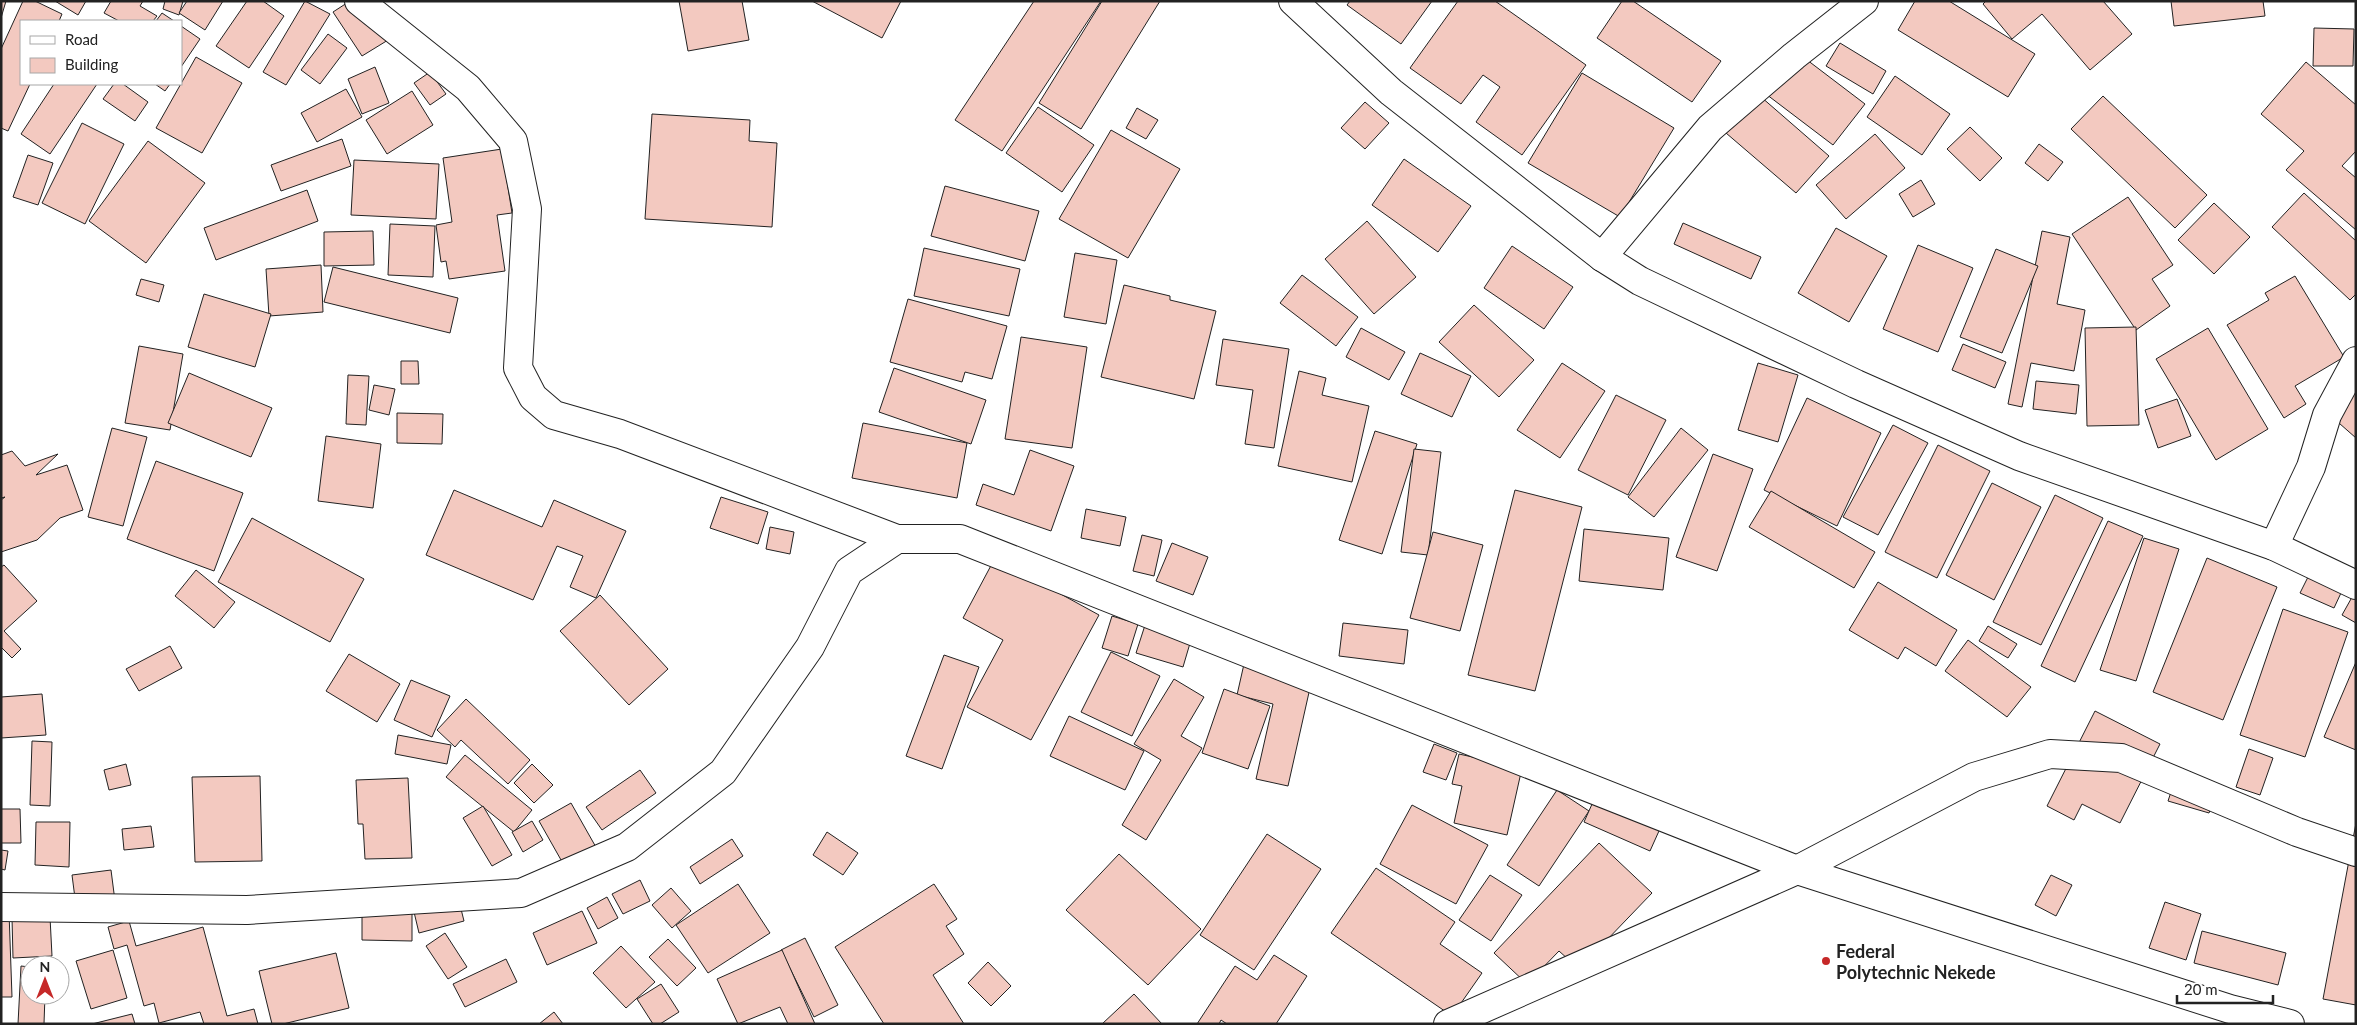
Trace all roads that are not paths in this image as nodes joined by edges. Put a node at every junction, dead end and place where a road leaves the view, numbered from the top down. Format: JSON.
{"nodes":[{"id":1,"x":359,"y":1,"type":"edge"},
{"id":2,"x":1293,"y":1,"type":"edge"},
{"id":3,"x":1864,"y":1,"type":"edge"},
{"id":4,"x":1602,"y":257,"type":"junction"},
{"id":5,"x":2356,"y":361,"type":"edge"},
{"id":6,"x":897,"y":539,"type":"junction"},
{"id":7,"x":2274,"y":546,"type":"junction"},
{"id":8,"x":2356,"y":585,"type":"edge"},
{"id":9,"x":2356,"y":852,"type":"edge"},
{"id":10,"x":1797,"y":870,"type":"junction"},
{"id":11,"x":1,"y":906,"type":"edge"},
{"id":12,"x":1448,"y":1024,"type":"edge"},
{"id":13,"x":2290,"y":1024,"type":"edge"}],
"edges":[{"from":1,"to":6,"type":"street"},
{"from":2,"to":4,"type":"street"},
{"from":3,"to":4,"type":"street"},
{"from":4,"to":7,"type":"street"},
{"from":5,"to":7,"type":"street"},
{"from":6,"to":10,"type":"street"},
{"from":6,"to":11,"type":"street"},
{"from":7,"to":8,"type":"street"},
{"from":9,"to":10,"type":"street"},
{"from":10,"to":12,"type":"street"},
{"from":10,"to":13,"type":"street"}]}
